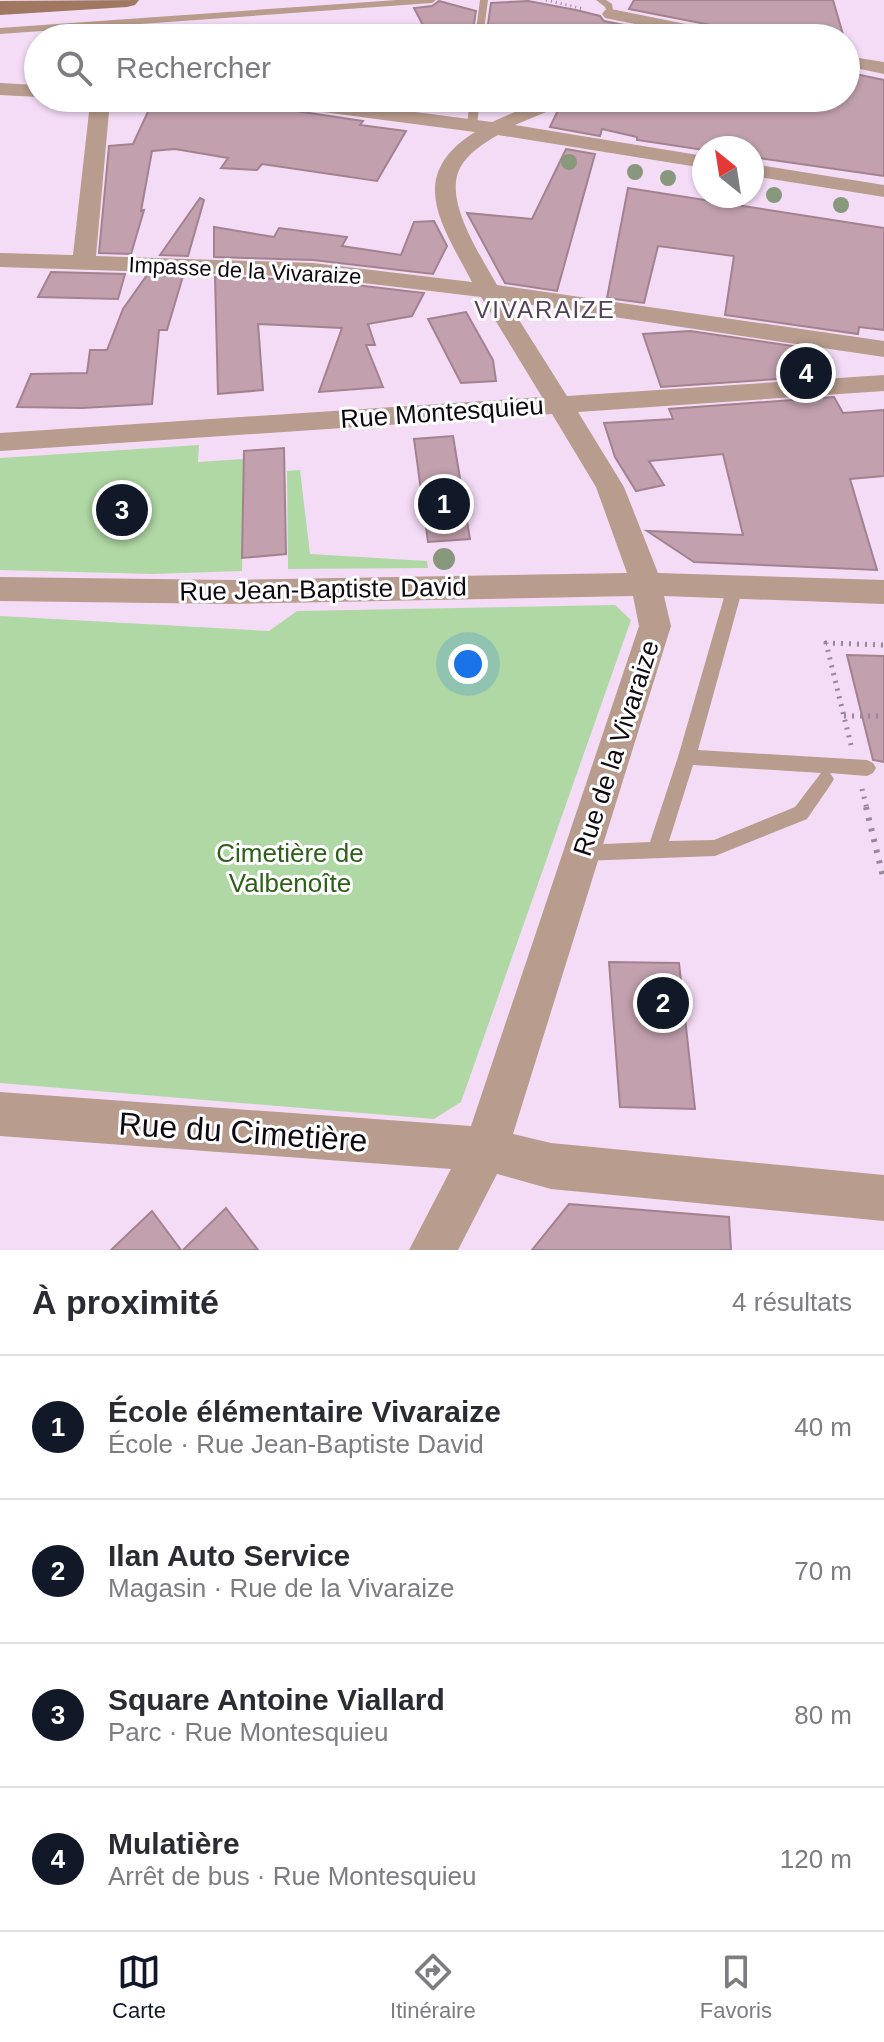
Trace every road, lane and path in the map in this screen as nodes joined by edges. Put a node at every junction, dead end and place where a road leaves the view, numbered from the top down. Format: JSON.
{"nodes":[{"id":1,"x":127,"y":0,"type":"edge"},
{"id":2,"x":432,"y":0,"type":"edge"},
{"id":3,"x":484,"y":0,"type":"edge"},
{"id":4,"x":546,"y":0,"type":"edge"},
{"id":5,"x":0,"y":8,"type":"edge"},
{"id":6,"x":607,"y":9,"type":"edge"},
{"id":7,"x":109,"y":24,"type":"edge"},
{"id":8,"x":481,"y":24,"type":"edge"},
{"id":9,"x":671,"y":24,"type":"edge"},
{"id":10,"x":24,"y":29,"type":"edge"},
{"id":11,"x":0,"y":31,"type":"edge"},
{"id":12,"x":860,"y":64,"type":"edge"},
{"id":13,"x":884,"y":68,"type":"edge"},
{"id":14,"x":0,"y":89,"type":"edge"},
{"id":15,"x":24,"y":90,"type":"edge"},
{"id":16,"x":99,"y":112,"type":"dead end"},
{"id":17,"x":369,"y":112,"type":"edge"},
{"id":18,"x":479,"y":112,"type":"edge"},
{"id":19,"x":524,"y":112,"type":"edge"},
{"id":20,"x":483,"y":127,"type":"junction"},
{"id":21,"x":692,"y":160,"type":"edge"},
{"id":22,"x":764,"y":172,"type":"edge"},
{"id":23,"x":884,"y":191,"type":"edge"},
{"id":24,"x":0,"y":260,"type":"edge"},
{"id":25,"x":84,"y":262,"type":"junction"},
{"id":26,"x":489,"y":291,"type":"junction"},
{"id":27,"x":884,"y":349,"type":"edge"},
{"id":28,"x":884,"y":383,"type":"edge"},
{"id":29,"x":561,"y":404,"type":"junction"},
{"id":30,"x":0,"y":442,"type":"edge"},
{"id":31,"x":647,"y":584,"type":"junction"},
{"id":32,"x":735,"y":587,"type":"junction"},
{"id":33,"x":0,"y":589,"type":"edge"},
{"id":34,"x":884,"y":592,"type":"edge"},
{"id":35,"x":884,"y":645,"type":"edge"},
{"id":36,"x":844,"y":716,"type":"junction"},
{"id":37,"x":884,"y":716,"type":"edge"},
{"id":38,"x":687,"y":757,"type":"junction"},
{"id":39,"x":860,"y":763,"type":"joint"},
{"id":40,"x":825,"y":779,"type":"dead end"},
{"id":41,"x":865,"y":802,"type":"dead end"},
{"id":42,"x":657,"y":850,"type":"junction"},
{"id":43,"x":582,"y":853,"type":"junction"},
{"id":44,"x":884,"y":881,"type":"edge"},
{"id":45,"x":0,"y":1114,"type":"edge"},
{"id":46,"x":486,"y":1149,"type":"junction"},
{"id":47,"x":884,"y":1198,"type":"edge"},
{"id":48,"x":433,"y":1250,"type":"edge"}],
"edges":[{"from":1,"to":5,"type":"main road"},
{"from":2,"to":7,"type":"lane"},
{"from":3,"to":8,"type":"lane"},
{"from":4,"to":6,"type":"path"},
{"from":6,"to":9,"type":"street"},
{"from":10,"to":11,"type":"lane"},
{"from":12,"to":13,"type":"street"},
{"from":14,"to":15,"type":"street"},
{"from":16,"to":25,"type":"street"},
{"from":17,"to":20,"type":"street"},
{"from":18,"to":20,"type":"lane"},
{"from":19,"to":20,"type":"street","name":"Rue de la Vivaraize"},
{"from":20,"to":21,"type":"street"},
{"from":20,"to":26,"type":"street","name":"Rue de la Vivaraize"},
{"from":22,"to":23,"type":"street"},
{"from":24,"to":25,"type":"street","name":"Impasse de la Vivaraize"},
{"from":25,"to":26,"type":"street","name":"Impasse de la Vivaraize"},
{"from":26,"to":27,"type":"street","name":"Impasse de la Vivaraize"},
{"from":26,"to":29,"type":"street","name":"Rue de la Vivaraize"},
{"from":28,"to":29,"type":"street","name":"Rue Montesquieu"},
{"from":29,"to":30,"type":"street","name":"Rue Montesquieu"},
{"from":29,"to":31,"type":"street","name":"Rue de la Vivaraize"},
{"from":31,"to":32,"type":"street","name":"Rue Jean-Baptiste David"},
{"from":31,"to":33,"type":"street","name":"Rue Jean-Baptiste David"},
{"from":31,"to":43,"type":"street","name":"Rue de la Vivaraize"},
{"from":32,"to":34,"type":"street","name":"Rue Jean-Baptiste David"},
{"from":32,"to":38,"type":"lane"},
{"from":35,"to":36,"type":"path"},
{"from":36,"to":37,"type":"path"},
{"from":36,"to":39,"type":"path"},
{"from":38,"to":39,"type":"lane"},
{"from":38,"to":42,"type":"lane"},
{"from":40,"to":42,"type":"lane"},
{"from":41,"to":44,"type":"path"},
{"from":42,"to":43,"type":"lane"},
{"from":43,"to":46,"type":"street","name":"Rue de la Vivaraize"},
{"from":45,"to":46,"type":"street","name":"Rue du Cimetière"},
{"from":46,"to":47,"type":"street","name":"Rue du Cimetière"},
{"from":46,"to":48,"type":"street","name":"Rue de la Vivaraize"}]}
